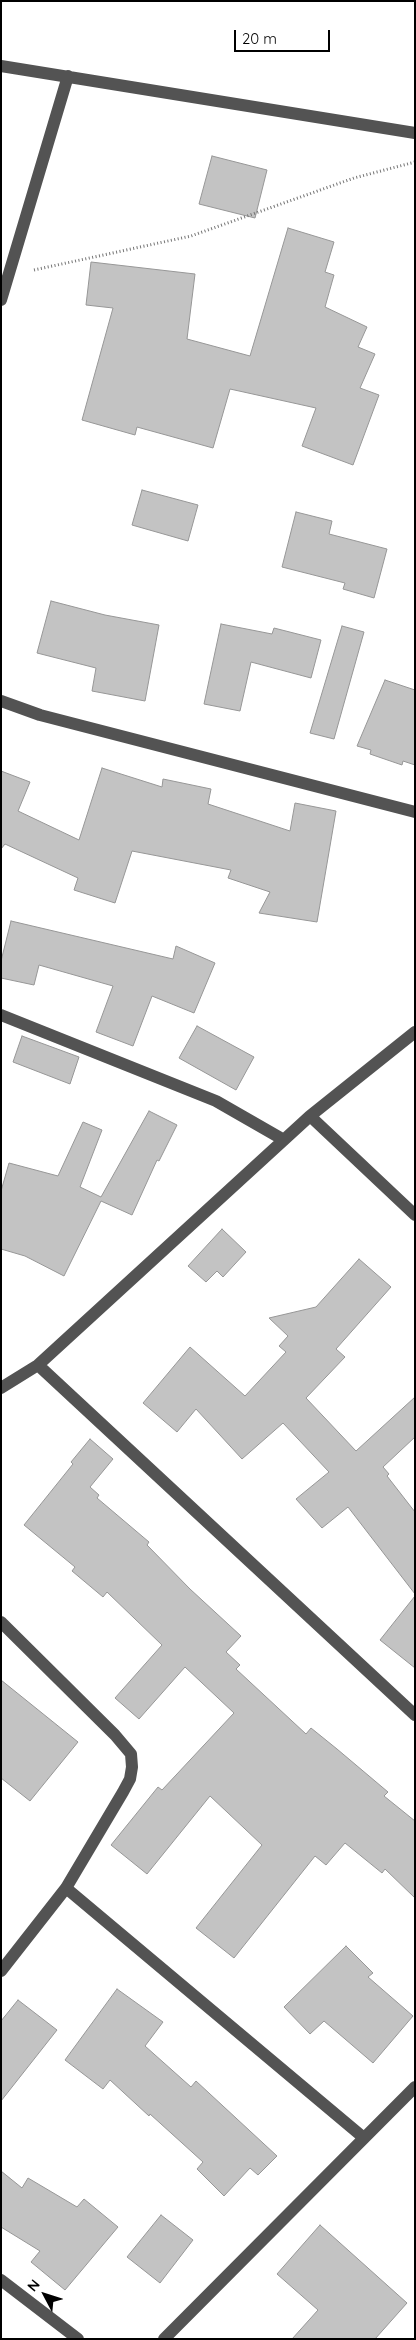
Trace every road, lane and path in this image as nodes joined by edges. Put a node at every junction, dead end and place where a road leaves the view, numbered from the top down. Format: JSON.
{"nodes":[{"id":1,"x":1,"y":66,"type":"edge"},
{"id":2,"x":68,"y":76,"type":"junction"},
{"id":3,"x":415,"y":133,"type":"edge"},
{"id":4,"x":415,"y":162,"type":"edge"},
{"id":5,"x":8,"y":274,"type":"junction"},
{"id":6,"x":1,"y":300,"type":"edge"},
{"id":7,"x":1,"y":701,"type":"edge"},
{"id":8,"x":415,"y":812,"type":"edge"},
{"id":9,"x":1,"y":1015,"type":"edge"},
{"id":10,"x":415,"y":1032,"type":"edge"},
{"id":11,"x":310,"y":1116,"type":"junction"},
{"id":12,"x":284,"y":1140,"type":"junction"},
{"id":13,"x":415,"y":1215,"type":"edge"},
{"id":14,"x":38,"y":1365,"type":"junction"},
{"id":15,"x":1,"y":1388,"type":"edge"},
{"id":16,"x":1,"y":1622,"type":"edge"},
{"id":17,"x":415,"y":1715,"type":"edge"},
{"id":18,"x":66,"y":1888,"type":"junction"},
{"id":19,"x":1,"y":1971,"type":"edge"},
{"id":20,"x":415,"y":2087,"type":"edge"},
{"id":21,"x":364,"y":2138,"type":"junction"},
{"id":22,"x":1,"y":2280,"type":"edge"},
{"id":23,"x":78,"y":2339,"type":"edge"},
{"id":24,"x":164,"y":2339,"type":"edge"}],
"edges":[{"from":1,"to":2,"type":"street"},
{"from":2,"to":3,"type":"street"},
{"from":2,"to":5,"type":"street"},
{"from":4,"to":5,"type":"path"},
{"from":5,"to":6,"type":"street"},
{"from":7,"to":8,"type":"street"},
{"from":9,"to":12,"type":"street"},
{"from":10,"to":11,"type":"street"},
{"from":11,"to":12,"type":"street"},
{"from":11,"to":13,"type":"street"},
{"from":12,"to":14,"type":"street"},
{"from":14,"to":15,"type":"street"},
{"from":14,"to":17,"type":"street"},
{"from":16,"to":18,"type":"street"},
{"from":18,"to":19,"type":"street"},
{"from":18,"to":21,"type":"street"},
{"from":20,"to":21,"type":"street"},
{"from":21,"to":24,"type":"street"},
{"from":22,"to":23,"type":"street"}]}
